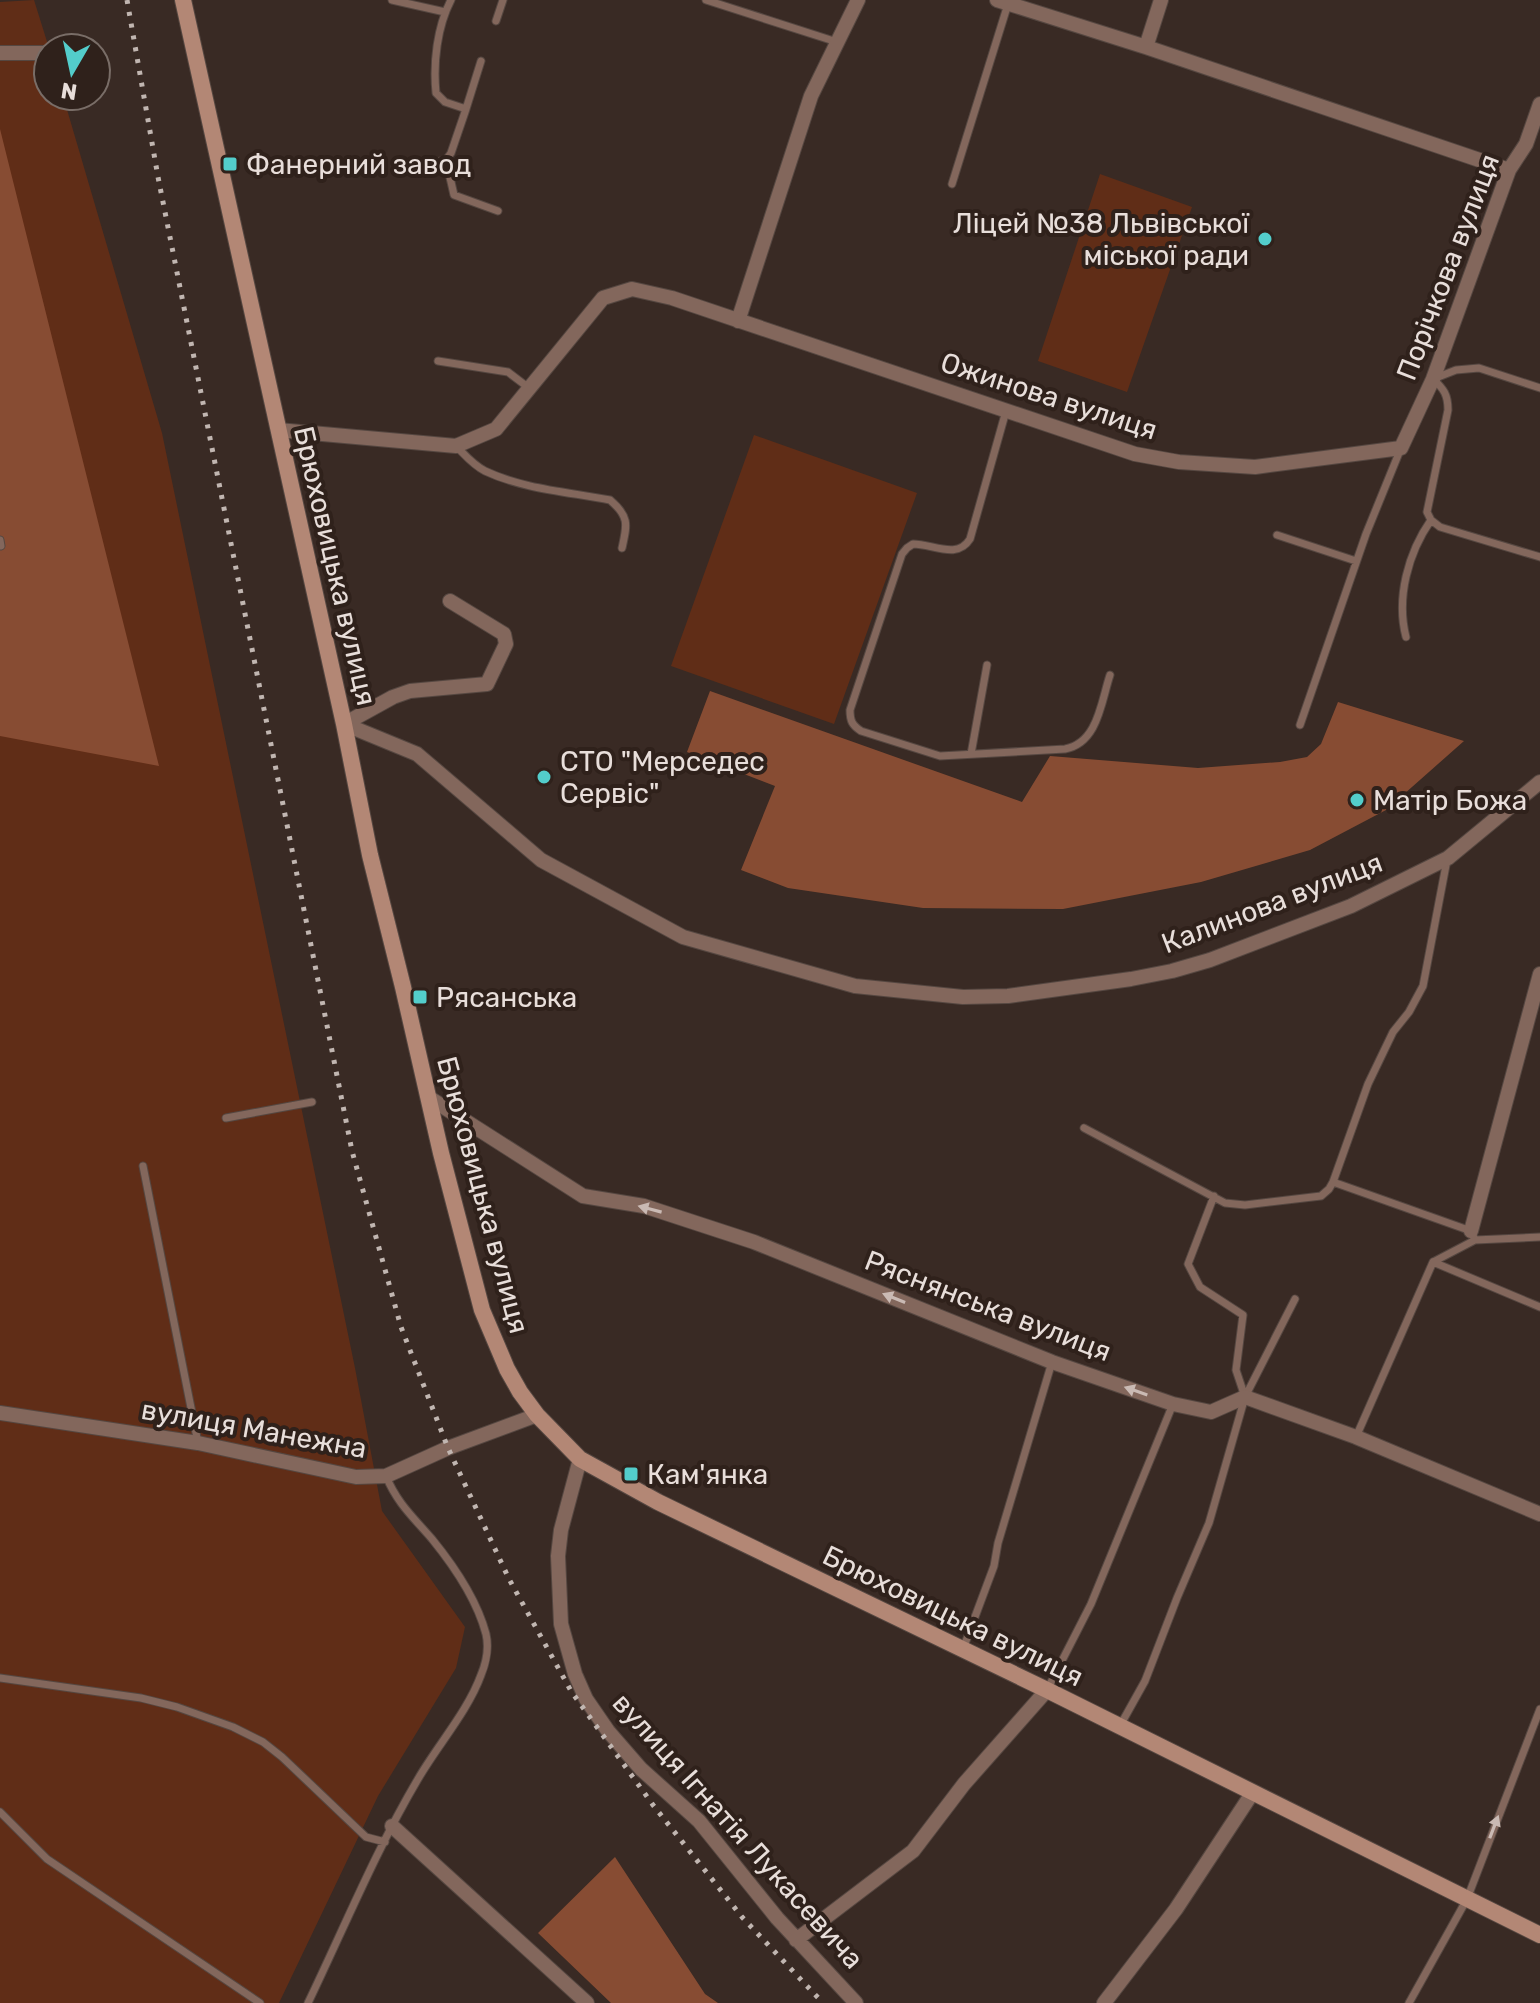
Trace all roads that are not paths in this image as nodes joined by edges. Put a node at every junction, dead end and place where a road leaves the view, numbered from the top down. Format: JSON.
{"nodes":[{"id":1,"x":183,"y":0,"type":"edge"},
{"id":2,"x":392,"y":0,"type":"edge"},
{"id":3,"x":451,"y":0,"type":"edge"},
{"id":4,"x":503,"y":0,"type":"edge"},
{"id":5,"x":706,"y":0,"type":"edge"},
{"id":6,"x":858,"y":0,"type":"edge"},
{"id":7,"x":1161,"y":0,"type":"edge"},
{"id":8,"x":1012,"y":3,"type":"edge"},
{"id":9,"x":445,"y":12,"type":"junction"},
{"id":10,"x":496,"y":21,"type":"dead end"},
{"id":11,"x":837,"y":42,"type":"junction"},
{"id":12,"x":1146,"y":47,"type":"junction"},
{"id":13,"x":0,"y":53,"type":"edge"},
{"id":14,"x":32,"y":53,"type":"edge"},
{"id":15,"x":481,"y":61,"type":"dead end"},
{"id":16,"x":1540,"y":104,"type":"edge"},
{"id":17,"x":466,"y":109,"type":"junction"},
{"id":18,"x":446,"y":160,"type":"junction"},
{"id":19,"x":404,"y":169,"type":"dead end"},
{"id":20,"x":1509,"y":170,"type":"junction"},
{"id":21,"x":952,"y":184,"type":"dead end"},
{"id":22,"x":498,"y":211,"type":"dead end"},
{"id":23,"x":738,"y":321,"type":"junction"},
{"id":24,"x":438,"y":361,"type":"dead end"},
{"id":25,"x":1433,"y":379,"type":"junction"},
{"id":26,"x":1540,"y":388,"type":"edge"},
{"id":27,"x":529,"y":389,"type":"junction"},
{"id":28,"x":1006,"y":411,"type":"junction"},
{"id":29,"x":278,"y":430,"type":"junction"},
{"id":30,"x":456,"y":446,"type":"junction"},
{"id":31,"x":1401,"y":448,"type":"junction"},
{"id":32,"x":1431,"y":520,"type":"junction"},
{"id":33,"x":1277,"y":535,"type":"dead end"},
{"id":34,"x":622,"y":548,"type":"dead end"},
{"id":35,"x":1540,"y":557,"type":"edge"},
{"id":36,"x":1356,"y":561,"type":"junction"},
{"id":37,"x":450,"y":601,"type":"dead end"},
{"id":38,"x":1406,"y":637,"type":"dead end"},
{"id":39,"x":987,"y":665,"type":"dead end"},
{"id":40,"x":1110,"y":675,"type":"dead end"},
{"id":41,"x":344,"y":724,"type":"junction"},
{"id":42,"x":1300,"y":725,"type":"dead end"},
{"id":43,"x":971,"y":754,"type":"junction"},
{"id":44,"x":1540,"y":782,"type":"edge"},
{"id":45,"x":1448,"y":858,"type":"junction"},
{"id":46,"x":1540,"y":974,"type":"edge"},
{"id":47,"x":428,"y":1097,"type":"junction"},
{"id":48,"x":312,"y":1102,"type":"dead end"},
{"id":49,"x":226,"y":1118,"type":"dead end"},
{"id":50,"x":1084,"y":1128,"type":"dead end"},
{"id":51,"x":143,"y":1166,"type":"dead end"},
{"id":52,"x":1333,"y":1182,"type":"junction"},
{"id":53,"x":1214,"y":1196,"type":"junction"},
{"id":54,"x":1473,"y":1236,"type":"junction"},
{"id":55,"x":1540,"y":1237,"type":"edge"},
{"id":56,"x":1433,"y":1262,"type":"junction"},
{"id":57,"x":1295,"y":1299,"type":"dead end"},
{"id":58,"x":1540,"y":1307,"type":"edge"},
{"id":59,"x":1052,"y":1362,"type":"junction"},
{"id":60,"x":1241,"y":1399,"type":"junction"},
{"id":61,"x":1173,"y":1404,"type":"junction"},
{"id":62,"x":0,"y":1413,"type":"edge"},
{"id":63,"x":537,"y":1415,"type":"junction"},
{"id":64,"x":1356,"y":1437,"type":"junction"},
{"id":65,"x":198,"y":1443,"type":"junction"},
{"id":66,"x":580,"y":1459,"type":"junction"},
{"id":67,"x":386,"y":1476,"type":"junction"},
{"id":68,"x":1540,"y":1514,"type":"edge"},
{"id":69,"x":963,"y":1649,"type":"junction"},
{"id":70,"x":0,"y":1678,"type":"edge"},
{"id":71,"x":1047,"y":1690,"type":"junction"},
{"id":72,"x":1540,"y":1709,"type":"edge"},
{"id":73,"x":1120,"y":1727,"type":"junction"},
{"id":74,"x":1253,"y":1792,"type":"junction"},
{"id":75,"x":0,"y":1812,"type":"edge"},
{"id":76,"x":392,"y":1826,"type":"junction"},
{"id":77,"x":385,"y":1842,"type":"junction"},
{"id":78,"x":1467,"y":1899,"type":"junction"},
{"id":79,"x":1540,"y":1935,"type":"edge"},
{"id":80,"x":796,"y":1940,"type":"junction"},
{"id":81,"x":260,"y":2003,"type":"edge"},
{"id":82,"x":308,"y":2003,"type":"edge"},
{"id":83,"x":587,"y":2003,"type":"edge"},
{"id":84,"x":856,"y":2003,"type":"edge"},
{"id":85,"x":1104,"y":2003,"type":"edge"},
{"id":86,"x":1409,"y":2003,"type":"edge"}],
"edges":[{"from":1,"to":29,"type":"main road","name":"Брюховицька вулиця"},
{"from":2,"to":9,"type":"lane"},
{"from":3,"to":9,"type":"lane"},
{"from":4,"to":10,"type":"lane"},
{"from":5,"to":11,"type":"lane"},
{"from":6,"to":11,"type":"street"},
{"from":7,"to":12,"type":"street"},
{"from":8,"to":12,"type":"street"},
{"from":8,"to":21,"type":"lane"},
{"from":9,"to":17,"type":"lane"},
{"from":11,"to":23,"type":"street"},
{"from":12,"to":20,"type":"street"},
{"from":13,"to":14,"type":"street"},
{"from":15,"to":17,"type":"lane"},
{"from":16,"to":20,"type":"street","name":"Порічкова вулиця"},
{"from":17,"to":18,"type":"lane"},
{"from":18,"to":19,"type":"lane"},
{"from":18,"to":22,"type":"lane"},
{"from":20,"to":25,"type":"street","name":"Порічкова вулиця"},
{"from":23,"to":27,"type":"street","name":"Ожинова вулиця"},
{"from":23,"to":28,"type":"street","name":"Ожинова вулиця"},
{"from":24,"to":27,"type":"lane"},
{"from":25,"to":26,"type":"lane"},
{"from":25,"to":31,"type":"street","name":"Порічкова вулиця"},
{"from":25,"to":32,"type":"lane"},
{"from":27,"to":30,"type":"street","name":"Ожинова вулиця"},
{"from":28,"to":31,"type":"street","name":"Ожинова вулиця"},
{"from":28,"to":43,"type":"lane"},
{"from":29,"to":30,"type":"street"},
{"from":29,"to":41,"type":"main road","name":"Брюховицька вулиця"},
{"from":30,"to":34,"type":"lane"},
{"from":31,"to":36,"type":"lane"},
{"from":32,"to":35,"type":"lane"},
{"from":32,"to":38,"type":"lane"},
{"from":33,"to":36,"type":"lane"},
{"from":36,"to":42,"type":"lane"},
{"from":37,"to":41,"type":"street"},
{"from":39,"to":43,"type":"lane"},
{"from":40,"to":43,"type":"lane"},
{"from":41,"to":45,"type":"street","name":"Калинова вулиця"},
{"from":41,"to":47,"type":"main road","name":"Брюховицька вулиця"},
{"from":44,"to":45,"type":"street","name":"Калинова вулиця"},
{"from":45,"to":52,"type":"lane"},
{"from":46,"to":54,"type":"street"},
{"from":59,"to":47,"type":"street","name":"Ряснянська вулиця","one_way":true},
{"from":47,"to":63,"type":"main road","name":"Брюховицька вулиця"},
{"from":48,"to":49,"type":"lane"},
{"from":50,"to":53,"type":"lane"},
{"from":51,"to":65,"type":"lane"},
{"from":52,"to":53,"type":"lane"},
{"from":52,"to":54,"type":"lane"},
{"from":53,"to":60,"type":"lane"},
{"from":54,"to":55,"type":"lane"},
{"from":54,"to":56,"type":"lane"},
{"from":56,"to":58,"type":"lane"},
{"from":56,"to":64,"type":"lane"},
{"from":57,"to":60,"type":"lane"},
{"from":61,"to":59,"type":"street","name":"Ряснянська вулиця","one_way":true},
{"from":59,"to":69,"type":"lane"},
{"from":60,"to":61,"type":"street","name":"Ряснянська вулиця"},
{"from":60,"to":64,"type":"street"},
{"from":60,"to":73,"type":"lane"},
{"from":61,"to":71,"type":"lane"},
{"from":62,"to":65,"type":"street","name":"вулиця Манежна"},
{"from":63,"to":66,"type":"main road","name":"Брюховицька вулиця"},
{"from":63,"to":67,"type":"street","name":"вулиця Манежна"},
{"from":64,"to":68,"type":"street"},
{"from":65,"to":67,"type":"street","name":"вулиця Манежна"},
{"from":66,"to":69,"type":"main road","name":"Брюховицька вулиця"},
{"from":66,"to":80,"type":"street","name":"вулиця Ігнатія Лукасевича"},
{"from":67,"to":76,"type":"lane"},
{"from":69,"to":71,"type":"main road","name":"Брюховицька вулиця"},
{"from":70,"to":77,"type":"lane"},
{"from":71,"to":73,"type":"main road","name":"Брюховицька вулиця"},
{"from":71,"to":80,"type":"street"},
{"from":78,"to":72,"type":"lane","one_way":true},
{"from":73,"to":74,"type":"main road","name":"Брюховицька вулиця"},
{"from":74,"to":78,"type":"main road","name":"Брюховицька вулиця"},
{"from":74,"to":85,"type":"street"},
{"from":75,"to":81,"type":"lane"},
{"from":76,"to":77,"type":"lane"},
{"from":76,"to":83,"type":"street"},
{"from":77,"to":82,"type":"lane"},
{"from":78,"to":79,"type":"main road","name":"Брюховицька вулиця"},
{"from":78,"to":86,"type":"lane"},
{"from":80,"to":84,"type":"street","name":"вулиця Ігнатія Лукасевича"}]}
